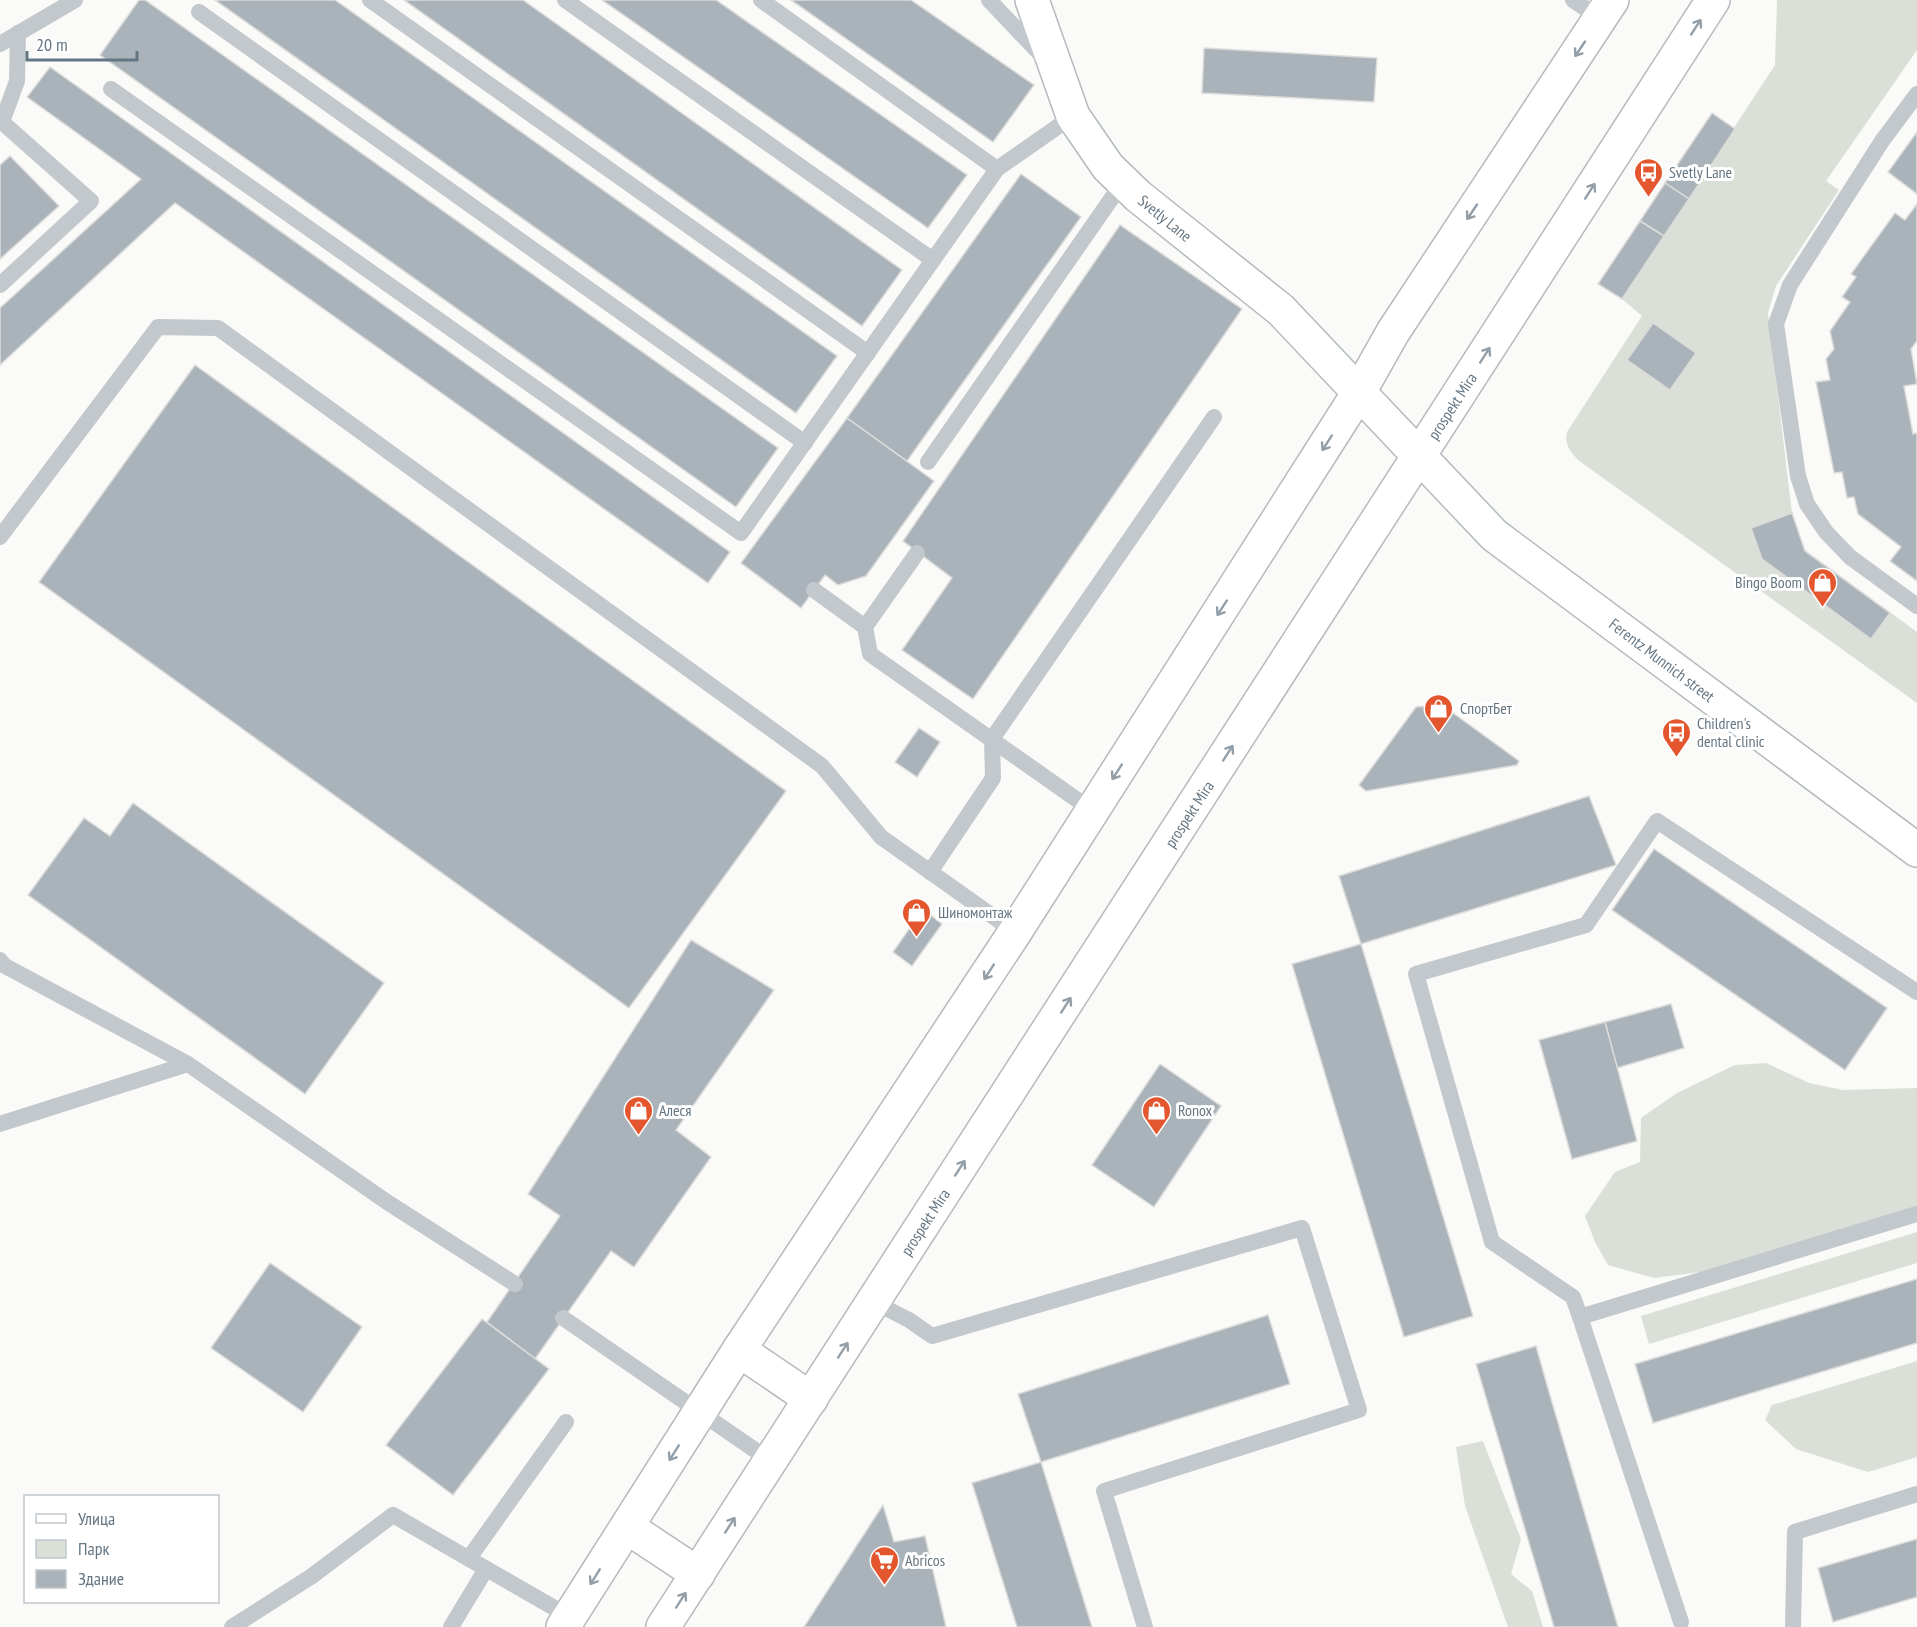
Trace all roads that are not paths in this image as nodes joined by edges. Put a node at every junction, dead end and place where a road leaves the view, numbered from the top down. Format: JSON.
{"nodes":[{"id":1,"x":75,"y":0,"type":"edge"},
{"id":2,"x":370,"y":0,"type":"edge"},
{"id":3,"x":565,"y":0,"type":"edge"},
{"id":4,"x":761,"y":0,"type":"edge"},
{"id":5,"x":989,"y":0,"type":"edge"},
{"id":6,"x":1032,"y":0,"type":"edge"},
{"id":7,"x":1574,"y":0,"type":"edge"},
{"id":8,"x":1713,"y":0,"type":"edge"},
{"id":9,"x":1606,"y":9,"type":"edge"},
{"id":10,"x":199,"y":12,"type":"dead end"},
{"id":11,"x":18,"y":33,"type":"junction"},
{"id":12,"x":0,"y":44,"type":"edge"},
{"id":13,"x":1058,"y":73,"type":"junction"},
{"id":14,"x":111,"y":89,"type":"dead end"},
{"id":15,"x":1917,"y":94,"type":"edge"},
{"id":16,"x":1073,"y":116,"type":"junction"},
{"id":17,"x":1,"y":123,"type":"edge"},
{"id":18,"x":997,"y":169,"type":"junction"},
{"id":19,"x":1123,"y":182,"type":"junction"},
{"id":20,"x":933,"y":260,"type":"junction"},
{"id":21,"x":0,"y":285,"type":"edge"},
{"id":22,"x":868,"y":353,"type":"junction"},
{"id":23,"x":1358,"y":394,"type":"junction"},
{"id":24,"x":1214,"y":417,"type":"dead end"},
{"id":25,"x":805,"y":443,"type":"junction"},
{"id":26,"x":1419,"y":457,"type":"junction"},
{"id":27,"x":928,"y":462,"type":"dead end"},
{"id":28,"x":0,"y":537,"type":"edge"},
{"id":29,"x":917,"y":553,"type":"dead end"},
{"id":30,"x":814,"y":590,"type":"dead end"},
{"id":31,"x":1917,"y":606,"type":"edge"},
{"id":32,"x":865,"y":627,"type":"junction"},
{"id":33,"x":992,"y":740,"type":"junction"},
{"id":34,"x":1093,"y":811,"type":"junction"},
{"id":35,"x":1917,"y":850,"type":"edge"},
{"id":36,"x":930,"y":872,"type":"junction"},
{"id":37,"x":1015,"y":932,"type":"junction"},
{"id":38,"x":0,"y":960,"type":"edge"},
{"id":39,"x":1917,"y":992,"type":"edge"},
{"id":40,"x":188,"y":1064,"type":"junction"},
{"id":41,"x":0,"y":1125,"type":"edge"},
{"id":42,"x":1917,"y":1214,"type":"edge"},
{"id":43,"x":515,"y":1284,"type":"dead end"},
{"id":44,"x":874,"y":1302,"type":"junction"},
{"id":45,"x":1580,"y":1317,"type":"junction"},
{"id":46,"x":563,"y":1318,"type":"dead end"},
{"id":47,"x":739,"y":1350,"type":"junction"},
{"id":48,"x":811,"y":1399,"type":"junction"},
{"id":49,"x":700,"y":1412,"type":"junction"},
{"id":50,"x":567,"y":1422,"type":"dead end"},
{"id":51,"x":771,"y":1461,"type":"junction"},
{"id":52,"x":1917,"y":1494,"type":"edge"},
{"id":53,"x":627,"y":1527,"type":"junction"},
{"id":54,"x":469,"y":1558,"type":"junction"},
{"id":55,"x":486,"y":1569,"type":"junction"},
{"id":56,"x":698,"y":1574,"type":"junction"},
{"id":57,"x":567,"y":1622,"type":"edge"},
{"id":58,"x":1681,"y":1622,"type":"dead end"},
{"id":59,"x":232,"y":1627,"type":"edge"},
{"id":60,"x":451,"y":1627,"type":"edge"},
{"id":61,"x":663,"y":1627,"type":"edge"},
{"id":62,"x":1145,"y":1627,"type":"edge"},
{"id":63,"x":1793,"y":1627,"type":"edge"}],
"edges":[{"from":1,"to":11,"type":"lane"},
{"from":2,"to":22,"type":"lane"},
{"from":3,"to":20,"type":"lane"},
{"from":4,"to":18,"type":"lane"},
{"from":5,"to":13,"type":"lane"},
{"from":6,"to":13,"type":"main road","name":"Svetly Lane"},
{"from":7,"to":9,"type":"lane"},
{"from":26,"to":8,"type":"main road","name":"prospekt Mira","one_way":true},
{"from":9,"to":23,"type":"main road","one_way":true},
{"from":10,"to":25,"type":"lane"},
{"from":11,"to":12,"type":"lane"},
{"from":11,"to":17,"type":"lane"},
{"from":13,"to":16,"type":"main road","name":"Svetly Lane"},
{"from":14,"to":25,"type":"lane"},
{"from":15,"to":31,"type":"lane"},
{"from":16,"to":18,"type":"lane"},
{"from":16,"to":19,"type":"main road","name":"Svetly Lane"},
{"from":17,"to":21,"type":"lane"},
{"from":18,"to":20,"type":"lane"},
{"from":19,"to":23,"type":"main road","name":"Svetly Lane"},
{"from":19,"to":27,"type":"lane"},
{"from":20,"to":22,"type":"lane"},
{"from":22,"to":25,"type":"lane"},
{"from":23,"to":26,"type":"main road","name":"Svetly Lane"},
{"from":23,"to":34,"type":"main road","one_way":true},
{"from":24,"to":33,"type":"lane"},
{"from":26,"to":35,"type":"main road","name":"Ferentz Munnich street"},
{"from":44,"to":26,"type":"main road","name":"prospekt Mira","one_way":true},
{"from":28,"to":36,"type":"lane"},
{"from":29,"to":32,"type":"lane"},
{"from":30,"to":32,"type":"lane"},
{"from":32,"to":33,"type":"lane"},
{"from":33,"to":34,"type":"lane"},
{"from":33,"to":36,"type":"lane"},
{"from":34,"to":37,"type":"main road"},
{"from":36,"to":37,"type":"lane"},
{"from":37,"to":47,"type":"main road","one_way":true},
{"from":38,"to":40,"type":"lane"},
{"from":39,"to":45,"type":"lane"},
{"from":40,"to":41,"type":"lane"},
{"from":40,"to":43,"type":"lane"},
{"from":42,"to":45,"type":"lane"},
{"from":48,"to":44,"type":"main road","name":"prospekt Mira","one_way":true},
{"from":44,"to":62,"type":"lane"},
{"from":45,"to":58,"type":"lane"},
{"from":46,"to":49,"type":"lane"},
{"from":47,"to":48,"type":"main road"},
{"from":47,"to":49,"type":"main road"},
{"from":48,"to":51,"type":"main road","name":"prospekt Mira"},
{"from":49,"to":51,"type":"lane"},
{"from":49,"to":53,"type":"main road","one_way":true},
{"from":50,"to":54,"type":"lane"},
{"from":56,"to":51,"type":"main road","name":"prospekt Mira","one_way":true},
{"from":52,"to":63,"type":"lane"},
{"from":53,"to":56,"type":"main road"},
{"from":53,"to":57,"type":"main road","one_way":true},
{"from":54,"to":55,"type":"lane"},
{"from":54,"to":59,"type":"lane"},
{"from":55,"to":57,"type":"lane"},
{"from":55,"to":60,"type":"lane"},
{"from":61,"to":56,"type":"main road","name":"prospekt Mira","one_way":true}]}
